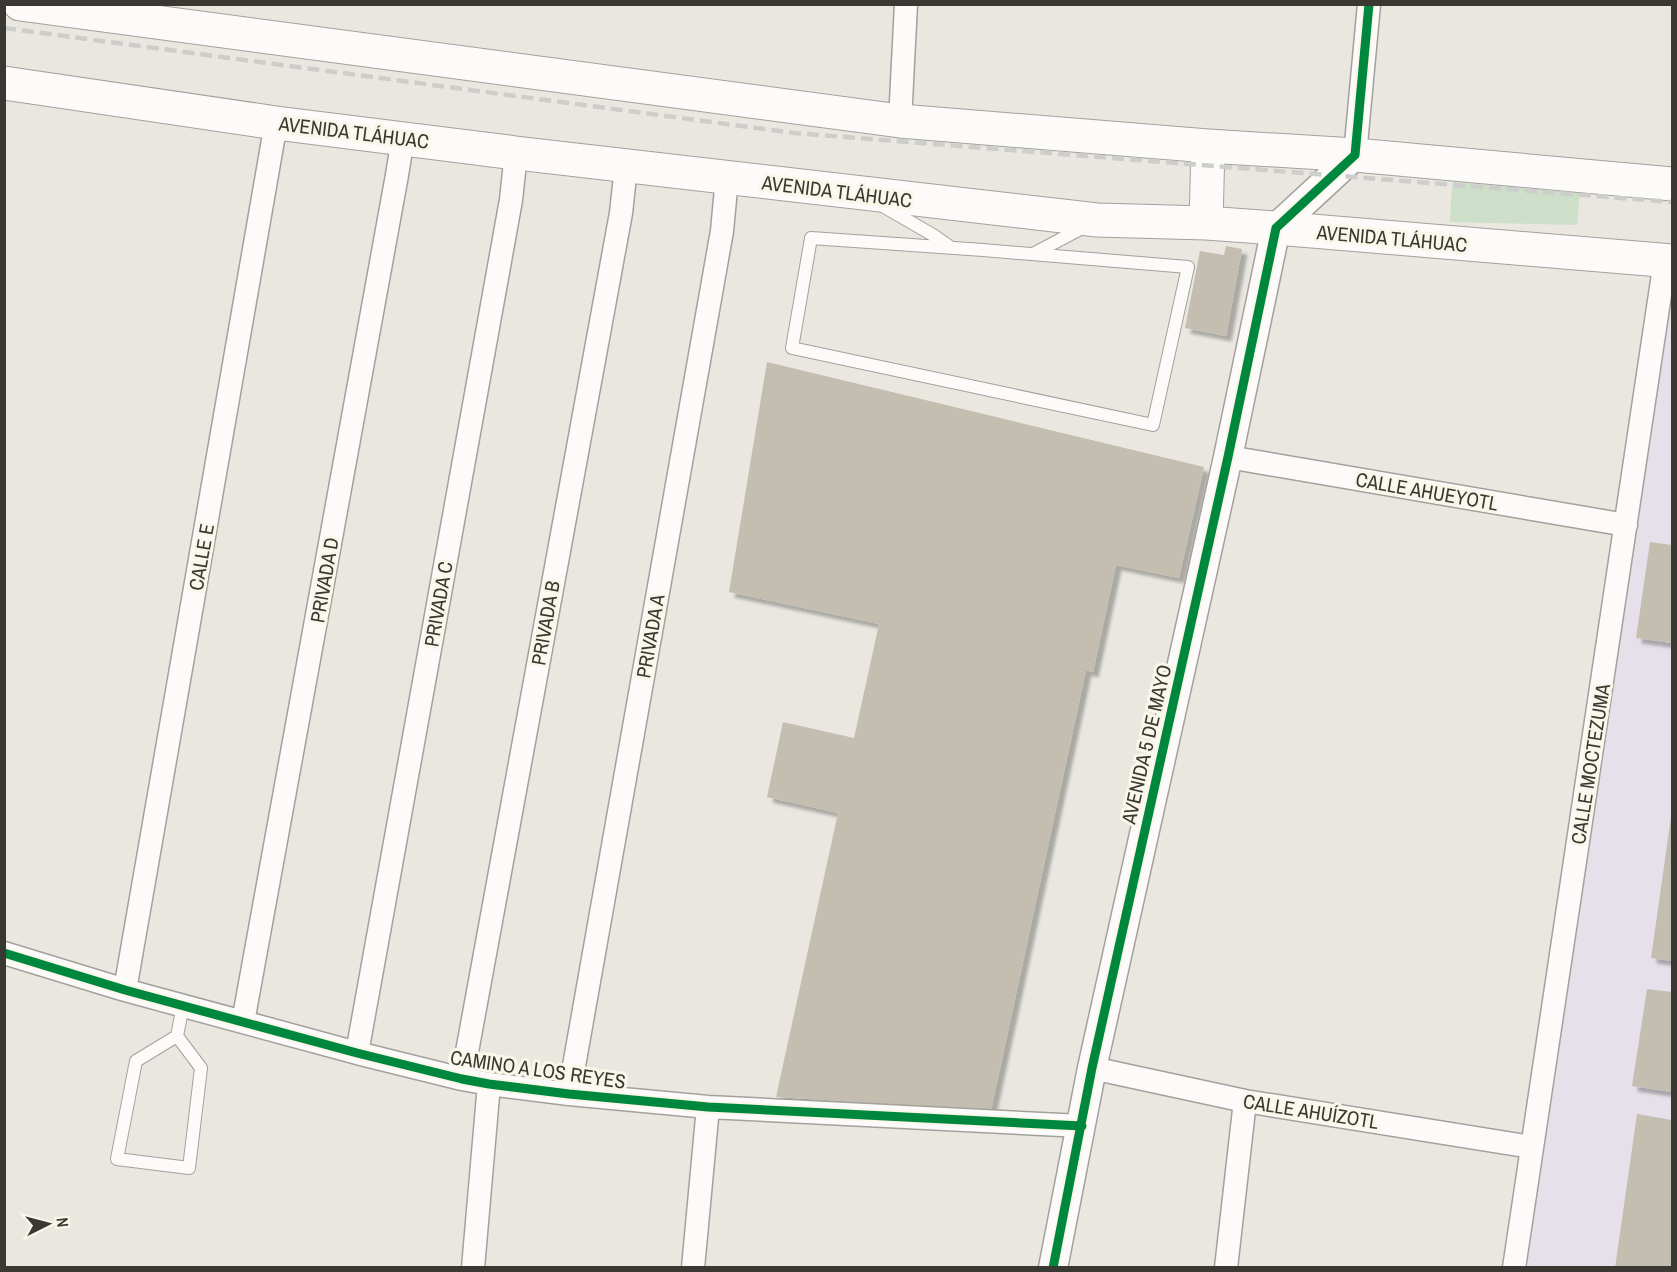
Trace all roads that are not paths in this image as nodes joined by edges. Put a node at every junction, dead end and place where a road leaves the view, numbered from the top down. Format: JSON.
{"nodes":[{"id":1,"x":20,"y":4,"type":"edge"},
{"id":2,"x":906,"y":4,"type":"edge"},
{"id":3,"x":1369,"y":4,"type":"edge"},
{"id":4,"x":4,"y":83,"type":"edge"},
{"id":5,"x":900,"y":121,"type":"junction"},
{"id":6,"x":276,"y":123,"type":"junction"},
{"id":7,"x":403,"y":138,"type":"junction"},
{"id":8,"x":1208,"y":146,"type":"junction"},
{"id":9,"x":516,"y":153,"type":"junction"},
{"id":10,"x":1355,"y":155,"type":"junction"},
{"id":11,"x":626,"y":167,"type":"junction"},
{"id":12,"x":727,"y":178,"type":"junction"},
{"id":13,"x":1672,"y":184,"type":"edge"},
{"id":14,"x":859,"y":193,"type":"junction"},
{"id":15,"x":1097,"y":220,"type":"junction"},
{"id":16,"x":1206,"y":223,"type":"junction"},
{"id":17,"x":1276,"y":228,"type":"junction"},
{"id":18,"x":950,"y":247,"type":"junction"},
{"id":19,"x":1032,"y":254,"type":"junction"},
{"id":20,"x":1669,"y":261,"type":"edge"},
{"id":21,"x":1228,"y":458,"type":"junction"},
{"id":22,"x":1626,"y":525,"type":"junction"},
{"id":23,"x":4,"y":953,"type":"edge"},
{"id":24,"x":125,"y":990,"type":"junction"},
{"id":25,"x":183,"y":1006,"type":"junction"},
{"id":26,"x":243,"y":1022,"type":"junction"},
{"id":27,"x":177,"y":1036,"type":"junction"},
{"id":28,"x":357,"y":1053,"type":"junction"},
{"id":29,"x":1092,"y":1068,"type":"junction"},
{"id":30,"x":462,"y":1079,"type":"junction"},
{"id":31,"x":489,"y":1084,"type":"junction"},
{"id":32,"x":569,"y":1094,"type":"junction"},
{"id":33,"x":1245,"y":1101,"type":"junction"},
{"id":34,"x":708,"y":1107,"type":"junction"},
{"id":35,"x":1082,"y":1126,"type":"junction"},
{"id":36,"x":1532,"y":1147,"type":"junction"},
{"id":37,"x":473,"y":1268,"type":"edge"},
{"id":38,"x":693,"y":1268,"type":"edge"},
{"id":39,"x":1053,"y":1268,"type":"edge"},
{"id":40,"x":1226,"y":1268,"type":"edge"},
{"id":41,"x":1514,"y":1268,"type":"edge"}],
"edges":[{"from":1,"to":5,"type":"main road"},
{"from":2,"to":5,"type":"street"},
{"from":3,"to":10,"type":"street"},
{"from":4,"to":6,"type":"main road","name":"AVENIDA TLÁHUAC"},
{"from":5,"to":8,"type":"main road"},
{"from":6,"to":7,"type":"main road","name":"AVENIDA TLÁHUAC"},
{"from":6,"to":24,"type":"street","name":"CALLE E"},
{"from":7,"to":9,"type":"main road","name":"AVENIDA TLÁHUAC"},
{"from":7,"to":26,"type":"street","name":"PRIVADA D"},
{"from":8,"to":10,"type":"main road"},
{"from":8,"to":16,"type":"main road"},
{"from":9,"to":11,"type":"main road","name":"AVENIDA TLÁHUAC"},
{"from":9,"to":28,"type":"street","name":"PRIVADA C"},
{"from":10,"to":13,"type":"main road"},
{"from":10,"to":17,"type":"street"},
{"from":11,"to":12,"type":"main road","name":"AVENIDA TLÁHUAC"},
{"from":11,"to":30,"type":"street","name":"PRIVADA B"},
{"from":12,"to":14,"type":"main road","name":"AVENIDA TLÁHUAC"},
{"from":12,"to":32,"type":"street","name":"PRIVADA A"},
{"from":14,"to":15,"type":"main road","name":"AVENIDA TLÁHUAC"},
{"from":14,"to":18,"type":"lane"},
{"from":15,"to":16,"type":"main road","name":"AVENIDA TLÁHUAC"},
{"from":15,"to":19,"type":"lane"},
{"from":16,"to":17,"type":"main road","name":"AVENIDA TLÁHUAC"},
{"from":17,"to":20,"type":"main road","name":"AVENIDA TLÁHUAC"},
{"from":17,"to":21,"type":"street","name":"AVENIDA 5 DE MAYO"},
{"from":18,"to":19,"type":"lane"},
{"from":18,"to":19,"type":"lane"},
{"from":20,"to":22,"type":"street","name":"CALLE MOCTEZUMA"},
{"from":21,"to":22,"type":"street","name":"CALLE AHUEYOTL"},
{"from":21,"to":29,"type":"street","name":"AVENIDA 5 DE MAYO"},
{"from":22,"to":36,"type":"street","name":"CALLE MOCTEZUMA"},
{"from":23,"to":24,"type":"street","name":"CAMINO A LOS REYES"},
{"from":24,"to":25,"type":"street","name":"CAMINO A LOS REYES"},
{"from":25,"to":26,"type":"street","name":"CAMINO A LOS REYES"},
{"from":25,"to":27,"type":"lane"},
{"from":26,"to":28,"type":"street","name":"CAMINO A LOS REYES"},
{"from":27,"to":27,"type":"lane"},
{"from":28,"to":30,"type":"street","name":"CAMINO A LOS REYES"},
{"from":29,"to":33,"type":"street","name":"CALLE AHUÍZOTL"},
{"from":29,"to":35,"type":"street","name":"AVENIDA 5 DE MAYO"},
{"from":30,"to":31,"type":"street","name":"CAMINO A LOS REYES"},
{"from":31,"to":32,"type":"street","name":"CAMINO A LOS REYES"},
{"from":31,"to":37,"type":"street"},
{"from":32,"to":34,"type":"street","name":"CAMINO A LOS REYES"},
{"from":33,"to":36,"type":"street","name":"CALLE AHUÍZOTL"},
{"from":33,"to":40,"type":"street"},
{"from":34,"to":35,"type":"street","name":"CAMINO A LOS REYES"},
{"from":34,"to":38,"type":"street"},
{"from":35,"to":39,"type":"street","name":"AVENIDA 5 DE MAYO"},
{"from":36,"to":41,"type":"street","name":"CALLE MOCTEZUMA"}]}
